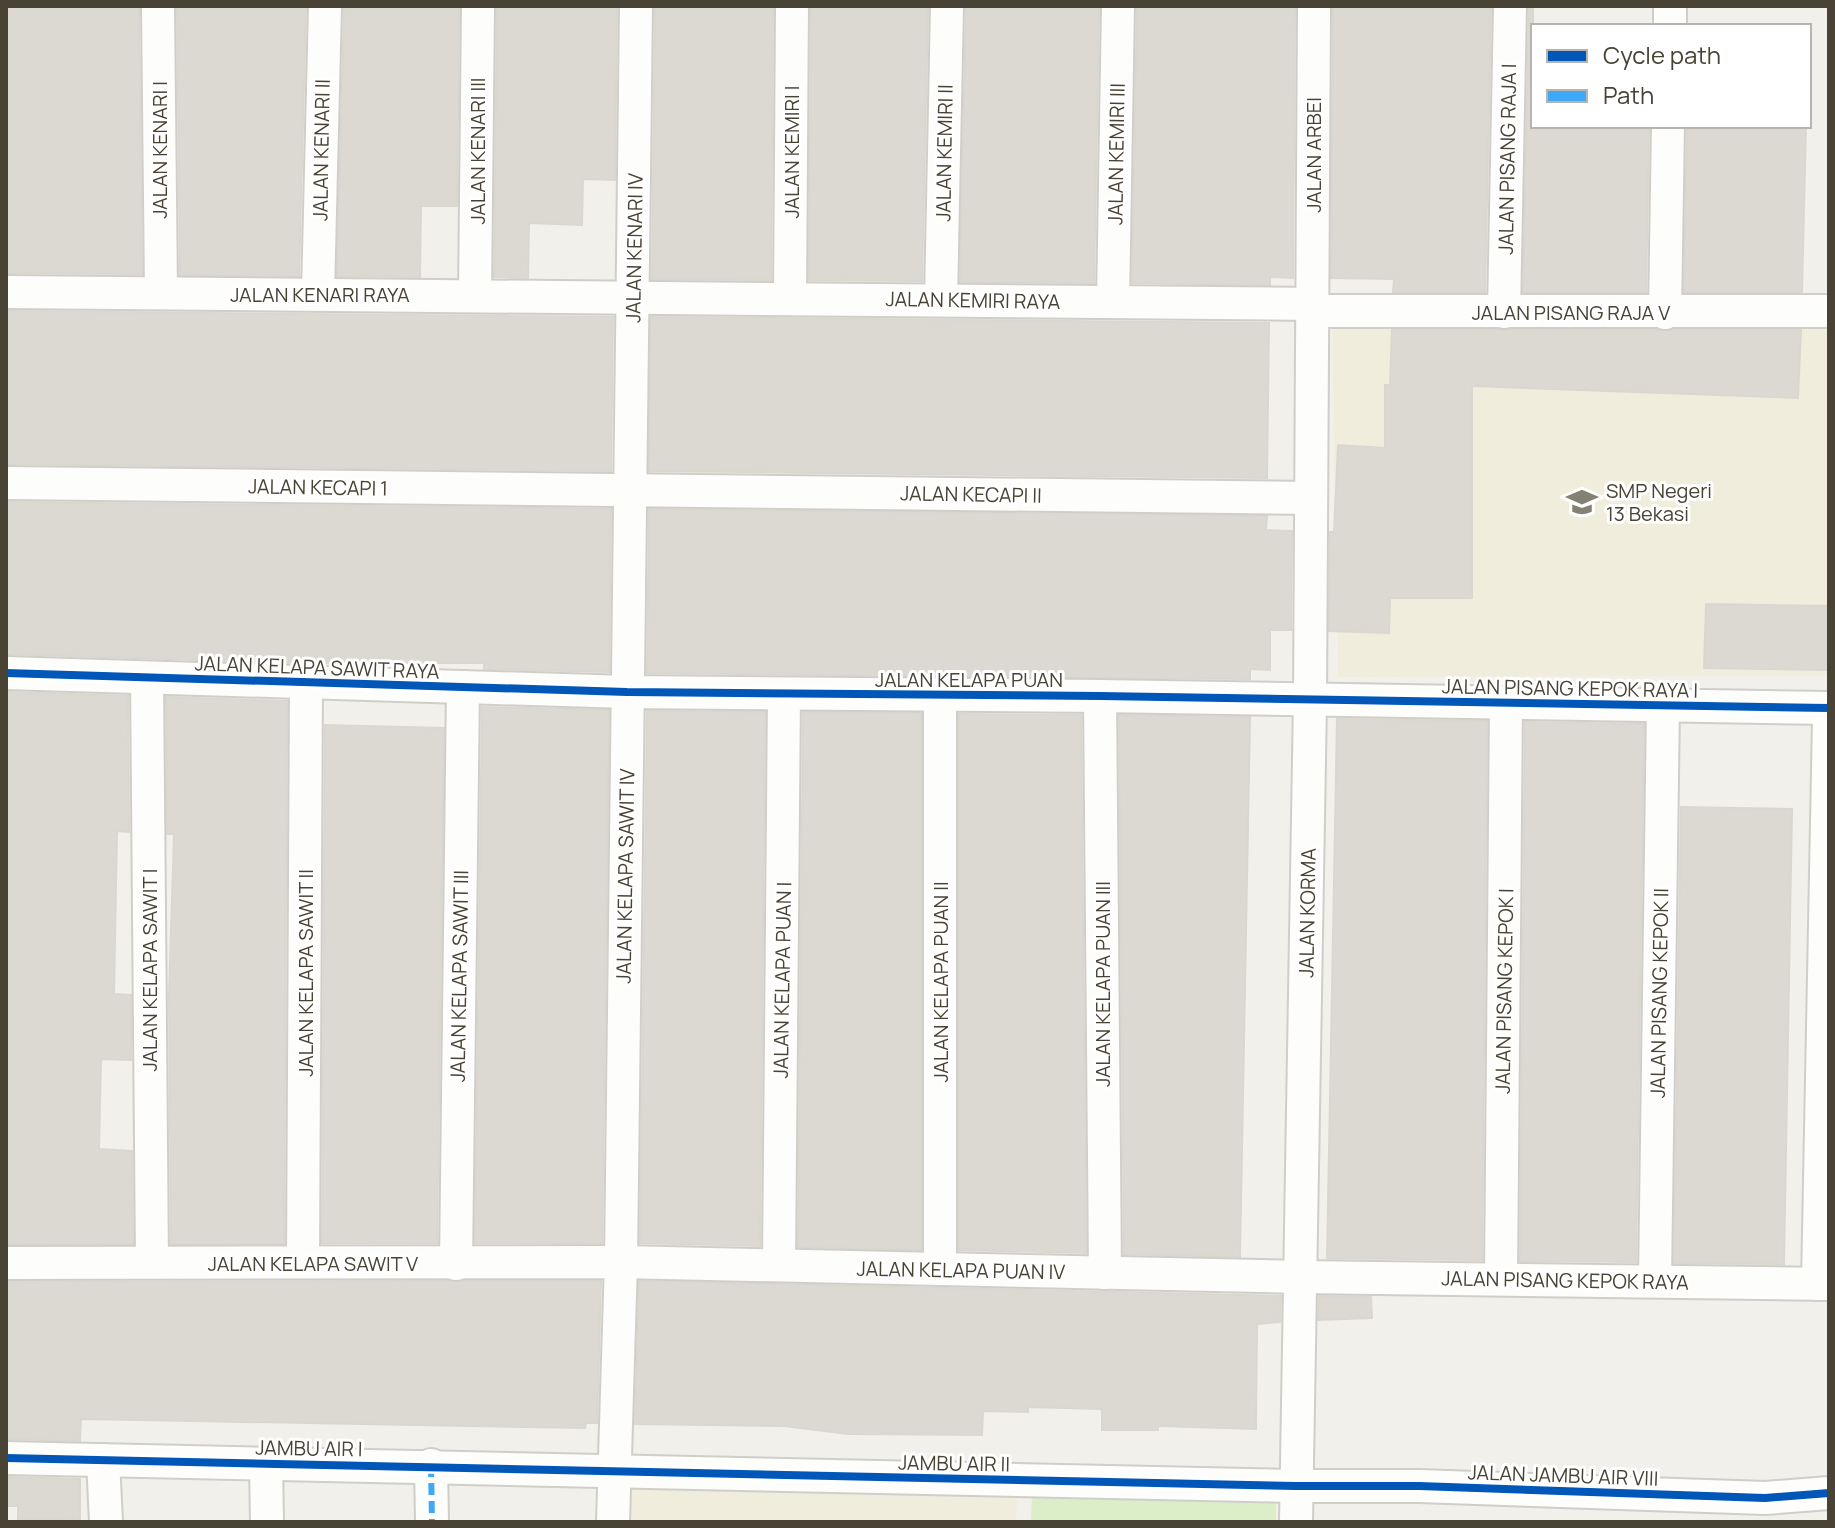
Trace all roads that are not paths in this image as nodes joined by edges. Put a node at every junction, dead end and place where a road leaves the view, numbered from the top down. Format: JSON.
{"nodes":[{"id":1,"x":158,"y":6,"type":"edge"},
{"id":2,"x":325,"y":6,"type":"edge"},
{"id":3,"x":478,"y":6,"type":"edge"},
{"id":4,"x":636,"y":6,"type":"edge"},
{"id":5,"x":792,"y":6,"type":"edge"},
{"id":6,"x":947,"y":6,"type":"edge"},
{"id":7,"x":1118,"y":6,"type":"edge"},
{"id":8,"x":1314,"y":6,"type":"edge"},
{"id":9,"x":1510,"y":6,"type":"edge"},
{"id":10,"x":1668,"y":128,"type":"edge"},
{"id":11,"x":6,"y":292,"type":"edge"},
{"id":12,"x":161,"y":293,"type":"junction"},
{"id":13,"x":318,"y":294,"type":"junction"},
{"id":14,"x":475,"y":296,"type":"junction"},
{"id":15,"x":633,"y":297,"type":"junction"},
{"id":16,"x":790,"y":299,"type":"junction"},
{"id":17,"x":941,"y":300,"type":"junction"},
{"id":18,"x":1113,"y":302,"type":"junction"},
{"id":19,"x":1312,"y":307,"type":"junction"},
{"id":20,"x":1829,"y":311,"type":"edge"},
{"id":21,"x":1504,"y":312,"type":"junction"},
{"id":22,"x":1665,"y":313,"type":"junction"},
{"id":23,"x":6,"y":483,"type":"edge"},
{"id":24,"x":630,"y":490,"type":"junction"},
{"id":25,"x":1311,"y":498,"type":"junction"},
{"id":26,"x":6,"y":673,"type":"edge"},
{"id":27,"x":147,"y":678,"type":"junction"},
{"id":28,"x":306,"y":683,"type":"junction"},
{"id":29,"x":463,"y":687,"type":"junction"},
{"id":30,"x":627,"y":692,"type":"junction"},
{"id":31,"x":784,"y":694,"type":"junction"},
{"id":32,"x":940,"y":695,"type":"junction"},
{"id":33,"x":1100,"y":696,"type":"junction"},
{"id":34,"x":1310,"y":701,"type":"junction"},
{"id":35,"x":1506,"y":703,"type":"junction"},
{"id":36,"x":1663,"y":706,"type":"junction"},
{"id":37,"x":1829,"y":708,"type":"edge"},
{"id":38,"x":1829,"y":720,"type":"edge"},
{"id":39,"x":152,"y":1262,"type":"junction"},
{"id":40,"x":303,"y":1262,"type":"junction"},
{"id":41,"x":621,"y":1262,"type":"junction"},
{"id":42,"x":6,"y":1263,"type":"edge"},
{"id":43,"x":456,"y":1264,"type":"junction"},
{"id":44,"x":779,"y":1265,"type":"junction"},
{"id":45,"x":940,"y":1269,"type":"junction"},
{"id":46,"x":1105,"y":1273,"type":"junction"},
{"id":47,"x":1301,"y":1277,"type":"junction"},
{"id":48,"x":1501,"y":1279,"type":"junction"},
{"id":49,"x":1655,"y":1281,"type":"junction"},
{"id":50,"x":1824,"y":1284,"type":"edge"},
{"id":51,"x":6,"y":1458,"type":"edge"},
{"id":52,"x":103,"y":1460,"type":"junction"},
{"id":53,"x":266,"y":1464,"type":"junction"},
{"id":54,"x":431,"y":1465,"type":"junction"},
{"id":55,"x":612,"y":1472,"type":"junction"},
{"id":56,"x":1296,"y":1486,"type":"junction"},
{"id":57,"x":1829,"y":1493,"type":"edge"},
{"id":58,"x":106,"y":1522,"type":"edge"},
{"id":59,"x":267,"y":1522,"type":"edge"},
{"id":60,"x":432,"y":1522,"type":"edge"},
{"id":61,"x":613,"y":1522,"type":"edge"},
{"id":62,"x":1296,"y":1522,"type":"edge"}],
"edges":[{"from":1,"to":12,"type":"street","name":"JALAN KENARI I"},
{"from":2,"to":13,"type":"street","name":"JALAN KENARI II"},
{"from":3,"to":14,"type":"street","name":"JALAN KENARI III"},
{"from":4,"to":15,"type":"street","name":"JALAN KENARI IV"},
{"from":5,"to":16,"type":"street","name":"JALAN KEMIRI I"},
{"from":6,"to":17,"type":"street","name":"JALAN KEMIRI II"},
{"from":7,"to":18,"type":"street","name":"JALAN KEMIRI III"},
{"from":8,"to":19,"type":"street","name":"JALAN ARBEI"},
{"from":9,"to":21,"type":"street","name":"JALAN PISANG RAJA I"},
{"from":10,"to":22,"type":"street"},
{"from":11,"to":12,"type":"street","name":"JALAN KENARI RAYA"},
{"from":12,"to":13,"type":"street","name":"JALAN KENARI RAYA"},
{"from":13,"to":14,"type":"street","name":"JALAN KENARI RAYA"},
{"from":14,"to":15,"type":"street","name":"JALAN KENARI RAYA"},
{"from":15,"to":16,"type":"street","name":"JALAN KEMIRI RAYA"},
{"from":15,"to":24,"type":"street","name":"JALAN KENARI IV"},
{"from":16,"to":17,"type":"street","name":"JALAN KEMIRI RAYA"},
{"from":17,"to":18,"type":"street","name":"JALAN KEMIRI RAYA"},
{"from":18,"to":19,"type":"street","name":"JALAN KEMIRI RAYA"},
{"from":19,"to":21,"type":"street","name":"JALAN PISANG RAJA V"},
{"from":19,"to":25,"type":"street","name":"JALAN KORMA"},
{"from":20,"to":22,"type":"street","name":"JALAN PISANG RAJA V"},
{"from":21,"to":22,"type":"street","name":"JALAN PISANG RAJA V"},
{"from":23,"to":24,"type":"street","name":"JALAN KECAPI 1"},
{"from":24,"to":25,"type":"street","name":"JALAN KECAPI II"},
{"from":24,"to":30,"type":"street","name":"JALAN KELAPA SAWIT IV"},
{"from":25,"to":34,"type":"street","name":"JALAN KORMA"},
{"from":26,"to":27,"type":"street","name":"JALAN KELAPA SAWIT RAYA"},
{"from":27,"to":28,"type":"street","name":"JALAN KELAPA SAWIT RAYA"},
{"from":27,"to":39,"type":"street","name":"JALAN KELAPA SAWIT I"},
{"from":28,"to":29,"type":"street","name":"JALAN KELAPA SAWIT RAYA"},
{"from":28,"to":40,"type":"street","name":"JALAN KELAPA SAWIT II"},
{"from":29,"to":30,"type":"street","name":"JALAN KELAPA SAWIT RAYA"},
{"from":29,"to":43,"type":"street","name":"JALAN KELAPA SAWIT III"},
{"from":30,"to":31,"type":"street","name":"JALAN KELAPA PUAN"},
{"from":30,"to":41,"type":"street","name":"JALAN KELAPA SAWIT IV"},
{"from":31,"to":32,"type":"street","name":"JALAN KELAPA PUAN"},
{"from":31,"to":44,"type":"street","name":"JALAN KELAPA PUAN I"},
{"from":32,"to":33,"type":"street","name":"JALAN KELAPA PUAN"},
{"from":32,"to":45,"type":"street","name":"JALAN KELAPA PUAN II"},
{"from":33,"to":34,"type":"street","name":"JALAN KELAPA PUAN"},
{"from":33,"to":46,"type":"street","name":"JALAN KELAPA PUAN III"},
{"from":34,"to":35,"type":"street","name":"JALAN PISANG KEPOK RAYA I"},
{"from":34,"to":47,"type":"street","name":"JALAN KORMA"},
{"from":35,"to":36,"type":"street","name":"JALAN PISANG KEPOK RAYA I"},
{"from":35,"to":48,"type":"street","name":"JALAN PISANG KEPOK I"},
{"from":36,"to":37,"type":"street","name":"JALAN PISANG KEPOK RAYA I"},
{"from":36,"to":49,"type":"street","name":"JALAN PISANG KEPOK II"},
{"from":38,"to":50,"type":"street"},
{"from":39,"to":40,"type":"street","name":"JALAN KELAPA SAWIT V"},
{"from":39,"to":42,"type":"street","name":"JALAN KELAPA SAWIT V"},
{"from":40,"to":43,"type":"street","name":"JALAN KELAPA SAWIT V"},
{"from":41,"to":43,"type":"street","name":"JALAN KELAPA SAWIT V"},
{"from":41,"to":44,"type":"street","name":"JALAN KELAPA PUAN IV"},
{"from":41,"to":55,"type":"street","name":"JALAN KELAPA SAWIT IV"},
{"from":44,"to":45,"type":"street","name":"JALAN KELAPA PUAN IV"},
{"from":45,"to":46,"type":"street","name":"JALAN KELAPA PUAN IV"},
{"from":46,"to":47,"type":"street","name":"JALAN KELAPA PUAN IV"},
{"from":47,"to":48,"type":"street","name":"JALAN PISANG KEPOK RAYA"},
{"from":47,"to":56,"type":"street","name":"JALAN KORMA"},
{"from":48,"to":49,"type":"street","name":"JALAN PISANG KEPOK RAYA"},
{"from":49,"to":50,"type":"street","name":"JALAN PISANG KEPOK RAYA"},
{"from":51,"to":52,"type":"street","name":"JAMBU AIR I"},
{"from":52,"to":53,"type":"street","name":"JAMBU AIR I"},
{"from":52,"to":58,"type":"street"},
{"from":53,"to":54,"type":"street","name":"JAMBU AIR I"},
{"from":53,"to":59,"type":"street"},
{"from":54,"to":55,"type":"street","name":"JAMBU AIR I"},
{"from":54,"to":60,"type":"street"},
{"from":55,"to":56,"type":"street","name":"JAMBU AIR II"},
{"from":55,"to":61,"type":"street","name":"JALAN KELAPA SAWIT IV"},
{"from":56,"to":57,"type":"street","name":"JALAN JAMBU AIR VIII"},
{"from":56,"to":62,"type":"street","name":"JALAN KORMA"}]}
